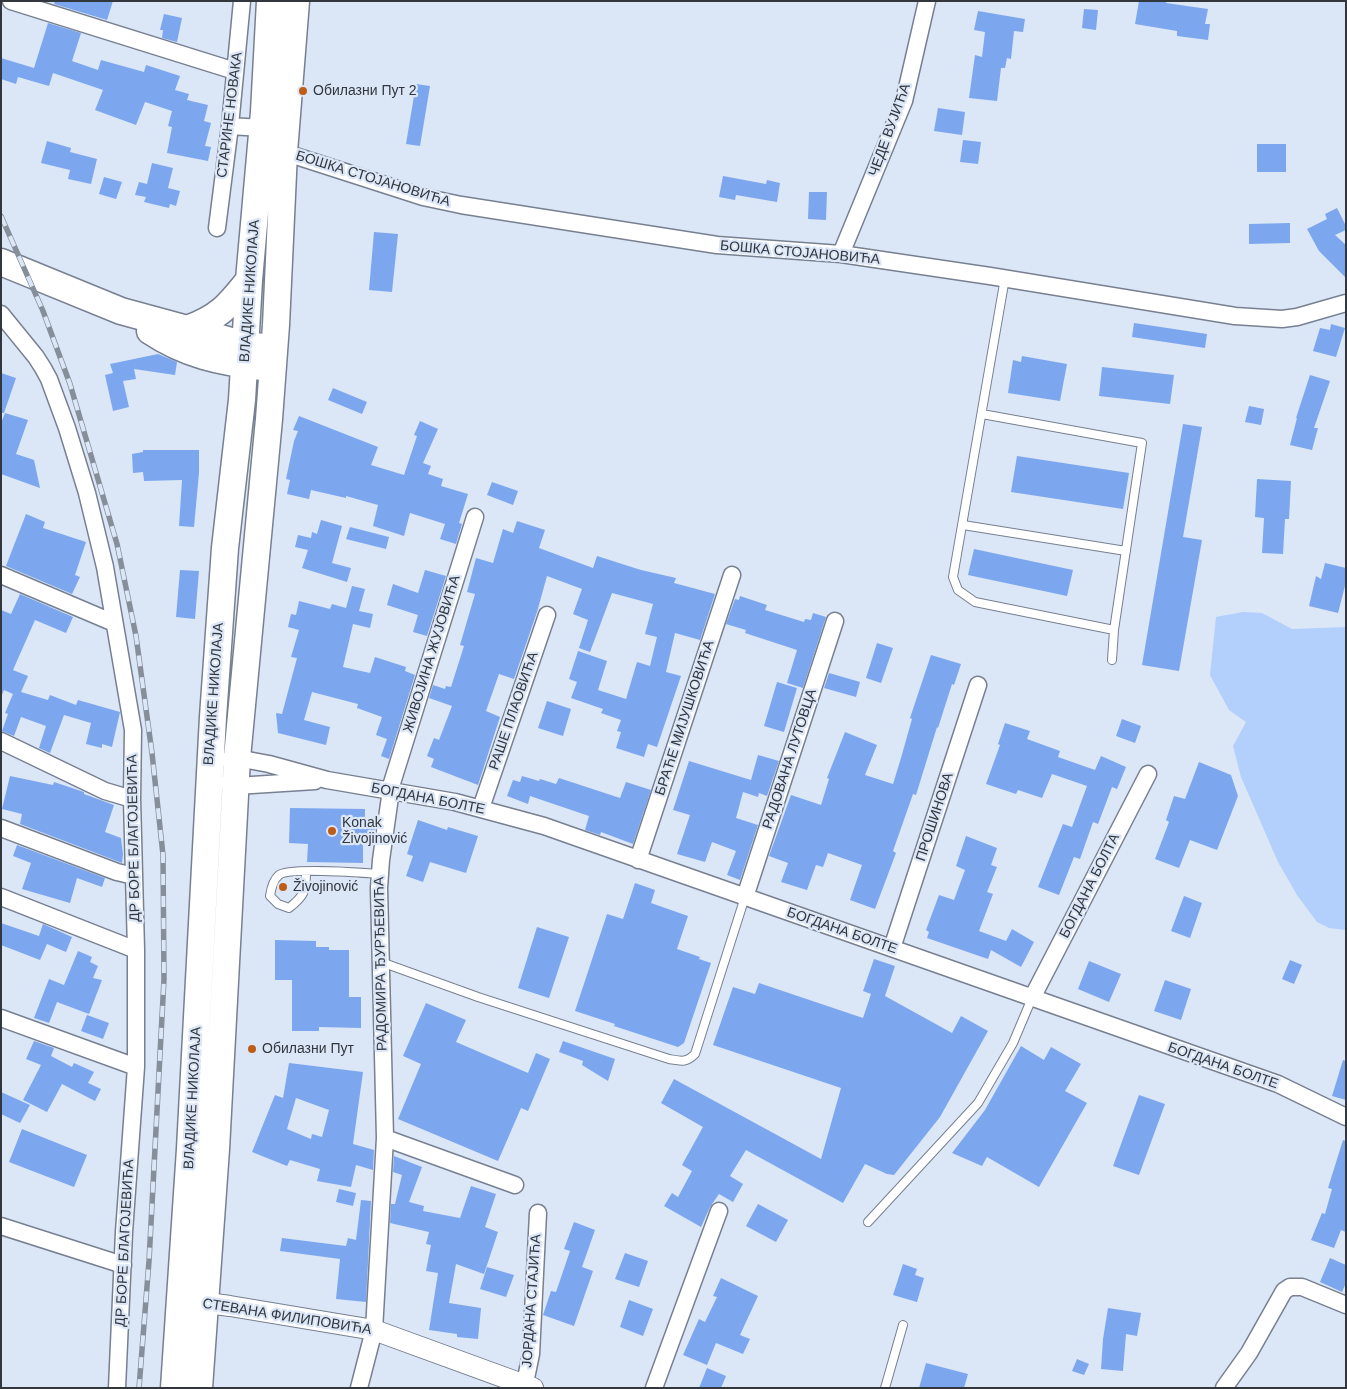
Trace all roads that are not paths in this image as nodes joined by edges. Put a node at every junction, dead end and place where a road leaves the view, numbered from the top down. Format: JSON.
{"nodes":[{"id":1,"x":11,"y":1,"type":"edge"},
{"id":2,"x":242,"y":1,"type":"edge"},
{"id":3,"x":270,"y":1,"type":"edge"},
{"id":4,"x":296,"y":1,"type":"edge"},
{"id":5,"x":928,"y":1,"type":"edge"},
{"id":6,"x":235,"y":71,"type":"junction"},
{"id":7,"x":230,"y":126,"type":"junction"},
{"id":8,"x":269,"y":142,"type":"junction"},
{"id":9,"x":217,"y":228,"type":"dead end"},
{"id":10,"x":841,"y":254,"type":"junction"},
{"id":11,"x":1,"y":262,"type":"edge"},
{"id":12,"x":1005,"y":278,"type":"junction"},
{"id":13,"x":249,"y":280,"type":"junction"},
{"id":14,"x":1346,"y":303,"type":"edge"},
{"id":15,"x":121,"y":311,"type":"junction"},
{"id":16,"x":1,"y":314,"type":"edge"},
{"id":17,"x":187,"y":330,"type":"junction"},
{"id":18,"x":245,"y":355,"type":"junction"},
{"id":19,"x":273,"y":358,"type":"junction"},
{"id":20,"x":982,"y":414,"type":"junction"},
{"id":21,"x":475,"y":517,"type":"dead end"},
{"id":22,"x":963,"y":525,"type":"junction"},
{"id":23,"x":1126,"y":551,"type":"junction"},
{"id":24,"x":1,"y":575,"type":"edge"},
{"id":25,"x":732,"y":575,"type":"dead end"},
{"id":26,"x":547,"y":615,"type":"dead end"},
{"id":27,"x":835,"y":621,"type":"dead end"},
{"id":28,"x":114,"y":623,"type":"junction"},
{"id":29,"x":1114,"y":630,"type":"junction"},
{"id":30,"x":1112,"y":660,"type":"dead end"},
{"id":31,"x":978,"y":685,"type":"dead end"},
{"id":32,"x":1,"y":740,"type":"edge"},
{"id":33,"x":237,"y":758,"type":"junction"},
{"id":34,"x":209,"y":770,"type":"junction"},
{"id":35,"x":1148,"y":774,"type":"dead end"},
{"id":36,"x":327,"y":780,"type":"junction"},
{"id":37,"x":236,"y":786,"type":"junction"},
{"id":38,"x":391,"y":792,"type":"junction"},
{"id":39,"x":132,"y":799,"type":"junction"},
{"id":40,"x":481,"y":808,"type":"junction"},
{"id":41,"x":1,"y":828,"type":"edge"},
{"id":42,"x":638,"y":860,"type":"junction"},
{"id":43,"x":306,"y":872,"type":"junction"},
{"id":44,"x":379,"y":874,"type":"junction"},
{"id":45,"x":134,"y":876,"type":"junction"},
{"id":46,"x":1,"y":897,"type":"edge"},
{"id":47,"x":745,"y":897,"type":"junction"},
{"id":48,"x":892,"y":948,"type":"junction"},
{"id":49,"x":136,"y":950,"type":"junction"},
{"id":50,"x":381,"y":962,"type":"junction"},
{"id":51,"x":1032,"y":998,"type":"junction"},
{"id":52,"x":1,"y":1018,"type":"edge"},
{"id":53,"x":136,"y":1067,"type":"junction"},
{"id":54,"x":1346,"y":1117,"type":"edge"},
{"id":55,"x":386,"y":1138,"type":"junction"},
{"id":56,"x":515,"y":1186,"type":"dead end"},
{"id":57,"x":719,"y":1212,"type":"dead end"},
{"id":58,"x":538,"y":1214,"type":"dead end"},
{"id":59,"x":868,"y":1222,"type":"dead end"},
{"id":60,"x":1,"y":1226,"type":"edge"},
{"id":61,"x":122,"y":1265,"type":"junction"},
{"id":62,"x":194,"y":1302,"type":"junction"},
{"id":63,"x":1346,"y":1305,"type":"edge"},
{"id":64,"x":903,"y":1325,"type":"dead end"},
{"id":65,"x":374,"y":1330,"type":"junction"},
{"id":66,"x":527,"y":1387,"type":"edge"},
{"id":67,"x":117,"y":1388,"type":"edge"},
{"id":68,"x":174,"y":1388,"type":"edge"},
{"id":69,"x":199,"y":1388,"type":"edge"},
{"id":70,"x":359,"y":1388,"type":"edge"},
{"id":71,"x":654,"y":1388,"type":"edge"},
{"id":72,"x":885,"y":1388,"type":"edge"},
{"id":73,"x":1224,"y":1388,"type":"edge"}],
"edges":[{"from":1,"to":6,"type":"street"},
{"from":2,"to":6,"type":"street","name":"СТАРИНЕ НОВАКА"},
{"from":3,"to":8,"type":"main road","name":"ВЛАДИКЕ НИКОЛАЈА"},
{"from":4,"to":8,"type":"main road","name":"ВЛАДИКЕ НИКОЛАЈА"},
{"from":5,"to":10,"type":"street","name":"ЧЕДЕ ВУЈИЋА"},
{"from":6,"to":7,"type":"street","name":"СТАРИНЕ НОВАКА"},
{"from":7,"to":8,"type":"street","name":"БОШКА СТОЈАНОВИЋА"},
{"from":7,"to":9,"type":"street","name":"СТАРИНЕ НОВАКА"},
{"from":8,"to":10,"type":"street","name":"БОШКА СТОЈАНОВИЋА"},
{"from":8,"to":13,"type":"main road","name":"ВЛАДИКЕ НИКОЛАЈА"},
{"from":8,"to":19,"type":"main road","name":"ВЛАДИКЕ НИКОЛАЈА"},
{"from":10,"to":12,"type":"street","name":"БОШКА СТОЈАНОВИЋА"},
{"from":11,"to":15,"type":"main road"},
{"from":12,"to":14,"type":"street","name":"БОШКА СТОЈАНОВИЋА"},
{"from":12,"to":20,"type":"lane"},
{"from":13,"to":17,"type":"main road"},
{"from":13,"to":18,"type":"main road","name":"ВЛАДИКЕ НИКОЛАЈА"},
{"from":15,"to":17,"type":"main road"},
{"from":15,"to":18,"type":"main road"},
{"from":16,"to":28,"type":"street","name":"ДР БОРЕ БЛАГОЈЕВИЋА"},
{"from":17,"to":18,"type":"main road"},
{"from":18,"to":19,"type":"main road"},
{"from":18,"to":34,"type":"main road","name":"ВЛАДИКЕ НИКОЛАЈА"},
{"from":19,"to":33,"type":"main road","name":"ВЛАДИКЕ НИКОЛАЈА"},
{"from":20,"to":22,"type":"lane"},
{"from":20,"to":23,"type":"lane"},
{"from":21,"to":38,"type":"street","name":"ЖИВОЈИНА ЖУЈОВИЋА"},
{"from":22,"to":23,"type":"lane"},
{"from":22,"to":29,"type":"lane"},
{"from":23,"to":29,"type":"lane"},
{"from":24,"to":28,"type":"street"},
{"from":25,"to":42,"type":"street","name":"БРАЋЕ МИЈУШКОВИЋА"},
{"from":26,"to":40,"type":"street","name":"РАШЕ ПЛАОВИЋА"},
{"from":27,"to":47,"type":"street","name":"РАДОВАНА ЛУТОВЦА"},
{"from":28,"to":39,"type":"street","name":"ДР БОРЕ БЛАГОЈЕВИЋА"},
{"from":29,"to":30,"type":"lane"},
{"from":31,"to":48,"type":"street","name":"ПРОШИНОВА"},
{"from":32,"to":39,"type":"street"},
{"from":33,"to":34,"type":"street","name":"БОГДАНА БОЛТЕ"},
{"from":33,"to":36,"type":"street","name":"БОГДАНА БОЛТЕ"},
{"from":33,"to":37,"type":"main road","name":"ВЛАДИКЕ НИКОЛАЈА"},
{"from":34,"to":37,"type":"street","name":"БОГДАНА БОЛТЕ"},
{"from":34,"to":62,"type":"main road","name":"ВЛАДИКЕ НИКОЛАЈА"},
{"from":35,"to":51,"type":"street","name":"БОГДАНА БОЛТА"},
{"from":36,"to":37,"type":"street","name":"БОГДАНА БОЛТЕ"},
{"from":36,"to":38,"type":"street","name":"БОГДАНА БОЛТЕ"},
{"from":37,"to":62,"type":"main road","name":"ВЛАДИКЕ НИКОЛАЈА"},
{"from":38,"to":40,"type":"street","name":"БОГДАНА БОЛТЕ"},
{"from":38,"to":44,"type":"street","name":"РАДОМИРА ЂУРЂЕВИЋА"},
{"from":39,"to":45,"type":"street","name":"ДР БОРЕ БЛАГОЈЕВИЋА"},
{"from":40,"to":42,"type":"street","name":"БОГДАНА БОЛТЕ"},
{"from":41,"to":45,"type":"street"},
{"from":42,"to":47,"type":"street","name":"БОГДАНА БОЛТЕ"},
{"from":43,"to":43,"type":"lane"},
{"from":43,"to":44,"type":"lane"},
{"from":44,"to":50,"type":"street","name":"РАДОМИРА ЂУРЂЕВИЋА"},
{"from":45,"to":49,"type":"street","name":"ДР БОРЕ БЛАГОЈЕВИЋА"},
{"from":46,"to":49,"type":"street"},
{"from":47,"to":48,"type":"street","name":"БОГДАНА БОЛТЕ"},
{"from":47,"to":50,"type":"lane"},
{"from":48,"to":51,"type":"street","name":"БОГДАНА БОЛТЕ"},
{"from":49,"to":53,"type":"street","name":"ДР БОРЕ БЛАГОЈЕВИЋА"},
{"from":50,"to":55,"type":"street","name":"РАДОМИРА ЂУРЂЕВИЋА"},
{"from":51,"to":54,"type":"street","name":"БОГДАНА БОЛТЕ"},
{"from":51,"to":59,"type":"lane"},
{"from":52,"to":53,"type":"street"},
{"from":53,"to":61,"type":"street","name":"ДР БОРЕ БЛАГОЈЕВИЋА"},
{"from":55,"to":56,"type":"street"},
{"from":55,"to":65,"type":"street","name":"РАДОМИРА ЂУРЂЕВИЋА"},
{"from":57,"to":71,"type":"street"},
{"from":58,"to":66,"type":"street","name":"ЈОРДАНА СТАЈИЋА"},
{"from":60,"to":61,"type":"street"},
{"from":61,"to":67,"type":"street","name":"ДР БОРЕ БЛАГОЈЕВИЋА"},
{"from":62,"to":65,"type":"street","name":"СТЕВАНА ФИЛИПОВИЋА"},
{"from":62,"to":68,"type":"main road","name":"ВЛАДИКЕ НИКОЛАЈА"},
{"from":62,"to":69,"type":"main road","name":"ВЛАДИКЕ НИКОЛАЈА"},
{"from":63,"to":73,"type":"street"},
{"from":64,"to":72,"type":"lane"},
{"from":65,"to":66,"type":"street","name":"СТЕВАНА ФИЛИПОВИЋА"},
{"from":65,"to":70,"type":"street","name":"РАДОМИРА ЂУРЂЕВИЋА"}]}
